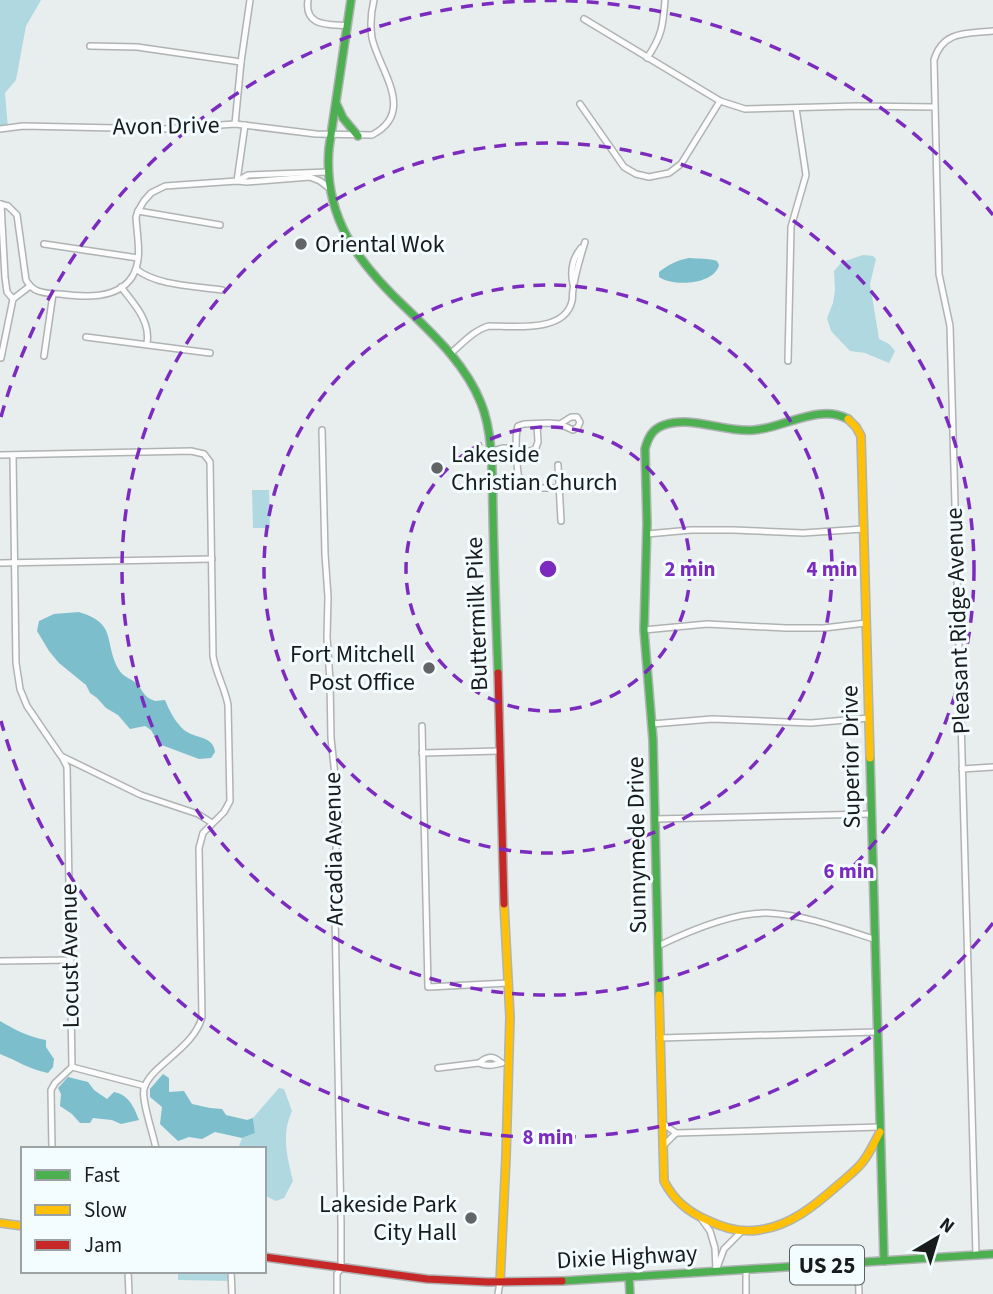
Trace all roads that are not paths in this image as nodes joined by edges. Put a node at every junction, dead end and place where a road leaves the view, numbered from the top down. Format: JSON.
{"nodes":[{"id":1,"x":250,"y":0,"type":"edge"},
{"id":2,"x":308,"y":0,"type":"edge"},
{"id":3,"x":351,"y":0,"type":"edge"},
{"id":4,"x":374,"y":0,"type":"edge"},
{"id":5,"x":665,"y":0,"type":"edge"},
{"id":6,"x":584,"y":19,"type":"dead end"},
{"id":7,"x":348,"y":26,"type":"junction"},
{"id":8,"x":993,"y":31,"type":"edge"},
{"id":9,"x":90,"y":46,"type":"dead end"},
{"id":10,"x":648,"y":58,"type":"junction"},
{"id":11,"x":241,"y":62,"type":"junction"},
{"id":12,"x":720,"y":101,"type":"junction"},
{"id":13,"x":336,"y":104,"type":"junction"},
{"id":14,"x":580,"y":104,"type":"dead end"},
{"id":15,"x":934,"y":107,"type":"junction"},
{"id":16,"x":796,"y":108,"type":"junction"},
{"id":17,"x":235,"y":124,"type":"junction"},
{"id":18,"x":245,"y":125,"type":"junction"},
{"id":19,"x":0,"y":129,"type":"edge"},
{"id":20,"x":332,"y":135,"type":"junction"},
{"id":21,"x":358,"y":136,"type":"junction"},
{"id":22,"x":328,"y":172,"type":"junction"},
{"id":23,"x":237,"y":181,"type":"junction"},
{"id":24,"x":330,"y":188,"type":"junction"},
{"id":25,"x":1,"y":204,"type":"edge"},
{"id":26,"x":138,"y":211,"type":"junction"},
{"id":27,"x":219,"y":225,"type":"dead end"},
{"id":28,"x":44,"y":244,"type":"dead end"},
{"id":29,"x":138,"y":258,"type":"junction"},
{"id":30,"x":136,"y":269,"type":"junction"},
{"id":31,"x":30,"y":286,"type":"junction"},
{"id":32,"x":121,"y":287,"type":"junction"},
{"id":33,"x":573,"y":287,"type":"junction"},
{"id":34,"x":222,"y":290,"type":"dead end"},
{"id":35,"x":53,"y":294,"type":"junction"},
{"id":36,"x":13,"y":299,"type":"junction"},
{"id":37,"x":86,"y":337,"type":"dead end"},
{"id":38,"x":146,"y":344,"type":"junction"},
{"id":39,"x":210,"y":353,"type":"dead end"},
{"id":40,"x":451,"y":353,"type":"junction"},
{"id":41,"x":44,"y":356,"type":"dead end"},
{"id":42,"x":1,"y":358,"type":"edge"},
{"id":43,"x":788,"y":361,"type":"dead end"},
{"id":44,"x":852,"y":422,"type":"joint"},
{"id":45,"x":537,"y":424,"type":"junction"},
{"id":46,"x":561,"y":424,"type":"dead end"},
{"id":47,"x":322,"y":430,"type":"dead end"},
{"id":48,"x":517,"y":452,"type":"junction"},
{"id":49,"x":490,"y":453,"type":"junction"},
{"id":50,"x":0,"y":455,"type":"edge"},
{"id":51,"x":13,"y":455,"type":"junction"},
{"id":52,"x":558,"y":465,"type":"dead end"},
{"id":53,"x":559,"y":488,"type":"junction"},
{"id":54,"x":561,"y":521,"type":"dead end"},
{"id":55,"x":863,"y":529,"type":"junction"},
{"id":56,"x":647,"y":534,"type":"junction"},
{"id":57,"x":212,"y":559,"type":"junction"},
{"id":58,"x":0,"y":563,"type":"edge"},
{"id":59,"x":15,"y":563,"type":"junction"},
{"id":60,"x":866,"y":623,"type":"junction"},
{"id":61,"x":644,"y":630,"type":"junction"},
{"id":62,"x":869,"y":718,"type":"junction"},
{"id":63,"x":652,"y":724,"type":"junction"},
{"id":64,"x":422,"y":726,"type":"dead end"},
{"id":65,"x":500,"y":751,"type":"junction"},
{"id":66,"x":422,"y":753,"type":"junction"},
{"id":67,"x":61,"y":755,"type":"junction"},
{"id":68,"x":993,"y":767,"type":"edge"},
{"id":69,"x":962,"y":769,"type":"junction"},
{"id":70,"x":871,"y":814,"type":"junction"},
{"id":71,"x":655,"y":819,"type":"junction"},
{"id":72,"x":212,"y":823,"type":"junction"},
{"id":73,"x":874,"y":939,"type":"junction"},
{"id":74,"x":658,"y":946,"type":"junction"},
{"id":75,"x":71,"y":960,"type":"junction"},
{"id":76,"x":0,"y":961,"type":"edge"},
{"id":77,"x":509,"y":983,"type":"junction"},
{"id":78,"x":877,"y":1032,"type":"junction"},
{"id":79,"x":659,"y":1038,"type":"junction"},
{"id":80,"x":505,"y":1062,"type":"junction"},
{"id":81,"x":72,"y":1067,"type":"junction"},
{"id":82,"x":438,"y":1068,"type":"dead end"},
{"id":83,"x":145,"y":1086,"type":"junction"},
{"id":84,"x":662,"y":1123,"type":"junction"},
{"id":85,"x":880,"y":1130,"type":"junction"},
{"id":86,"x":676,"y":1133,"type":"junction"},
{"id":87,"x":663,"y":1146,"type":"junction"},
{"id":88,"x":52,"y":1147,"type":"edge"},
{"id":89,"x":156,"y":1147,"type":"edge"},
{"id":90,"x":700,"y":1217,"type":"junction"},
{"id":91,"x":0,"y":1223,"type":"edge"},
{"id":92,"x":21,"y":1226,"type":"edge"},
{"id":93,"x":741,"y":1232,"type":"junction"},
{"id":94,"x":993,"y":1254,"type":"edge"},
{"id":95,"x":976,"y":1255,"type":"junction"},
{"id":96,"x":266,"y":1257,"type":"edge"},
{"id":97,"x":884,"y":1261,"type":"junction"},
{"id":98,"x":858,"y":1263,"type":"junction"},
{"id":99,"x":341,"y":1268,"type":"junction"},
{"id":100,"x":746,"y":1270,"type":"junction"},
{"id":101,"x":716,"y":1271,"type":"junction"},
{"id":102,"x":128,"y":1273,"type":"edge"},
{"id":103,"x":231,"y":1273,"type":"edge"},
{"id":104,"x":629,"y":1277,"type":"junction"},
{"id":105,"x":500,"y":1282,"type":"junction"},
{"id":106,"x":129,"y":1294,"type":"edge"},
{"id":107,"x":232,"y":1294,"type":"edge"},
{"id":108,"x":337,"y":1294,"type":"edge"},
{"id":109,"x":498,"y":1294,"type":"edge"},
{"id":110,"x":630,"y":1294,"type":"edge"},
{"id":111,"x":746,"y":1294,"type":"edge"},
{"id":112,"x":859,"y":1294,"type":"edge"}],
"edges":[{"from":1,"to":11,"type":"street"},
{"from":2,"to":7,"type":"street"},
{"from":3,"to":7,"type":"main road","name":"Buttermilk Pike"},
{"from":4,"to":21,"type":"street"},
{"from":5,"to":10,"type":"street"},
{"from":6,"to":10,"type":"street"},
{"from":7,"to":13,"type":"main road","name":"Buttermilk Pike"},
{"from":8,"to":15,"type":"street","name":"Pleasant Ridge Avenue"},
{"from":9,"to":11,"type":"street"},
{"from":10,"to":12,"type":"street"},
{"from":11,"to":17,"type":"street"},
{"from":12,"to":14,"type":"street"},
{"from":12,"to":16,"type":"street"},
{"from":13,"to":20,"type":"main road","name":"Buttermilk Pike"},
{"from":13,"to":21,"type":"main road"},
{"from":15,"to":16,"type":"street"},
{"from":15,"to":69,"type":"street","name":"Pleasant Ridge Avenue"},
{"from":16,"to":43,"type":"street"},
{"from":17,"to":18,"type":"street","name":"Avon Drive"},
{"from":17,"to":19,"type":"street","name":"Avon Drive"},
{"from":18,"to":20,"type":"street","name":"Avon Drive"},
{"from":18,"to":23,"type":"street"},
{"from":20,"to":21,"type":"street","name":"Avon Drive"},
{"from":20,"to":22,"type":"main road","name":"Buttermilk Pike"},
{"from":22,"to":23,"type":"street"},
{"from":22,"to":24,"type":"main road","name":"Buttermilk Pike"},
{"from":23,"to":24,"type":"street"},
{"from":23,"to":26,"type":"street"},
{"from":24,"to":40,"type":"main road","name":"Buttermilk Pike"},
{"from":25,"to":31,"type":"street"},
{"from":25,"to":36,"type":"street"},
{"from":26,"to":27,"type":"street"},
{"from":26,"to":29,"type":"street"},
{"from":28,"to":29,"type":"street"},
{"from":29,"to":30,"type":"street"},
{"from":30,"to":32,"type":"street"},
{"from":30,"to":34,"type":"street"},
{"from":31,"to":35,"type":"street"},
{"from":31,"to":36,"type":"street"},
{"from":32,"to":35,"type":"street"},
{"from":32,"to":38,"type":"street"},
{"from":33,"to":33,"type":"street"},
{"from":33,"to":40,"type":"street"},
{"from":35,"to":41,"type":"street"},
{"from":36,"to":42,"type":"street"},
{"from":37,"to":38,"type":"street"},
{"from":38,"to":39,"type":"street"},
{"from":40,"to":49,"type":"main road","name":"Buttermilk Pike"},
{"from":44,"to":55,"type":"main road","name":"Superior Drive"},
{"from":44,"to":56,"type":"main road","name":"Sunnymede Drive"},
{"from":45,"to":46,"type":"street"},
{"from":45,"to":48,"type":"street"},
{"from":45,"to":48,"type":"street"},
{"from":47,"to":99,"type":"street","name":"Arcadia Avenue"},
{"from":48,"to":49,"type":"street"},
{"from":48,"to":53,"type":"street"},
{"from":49,"to":65,"type":"main road","name":"Buttermilk Pike"},
{"from":50,"to":51,"type":"street"},
{"from":51,"to":57,"type":"street"},
{"from":51,"to":59,"type":"street"},
{"from":52,"to":53,"type":"street"},
{"from":53,"to":54,"type":"street"},
{"from":55,"to":56,"type":"street"},
{"from":55,"to":60,"type":"main road","name":"Superior Drive"},
{"from":56,"to":61,"type":"main road","name":"Sunnymede Drive"},
{"from":57,"to":59,"type":"street"},
{"from":57,"to":72,"type":"street"},
{"from":58,"to":59,"type":"street"},
{"from":59,"to":67,"type":"street"},
{"from":60,"to":61,"type":"street"},
{"from":60,"to":62,"type":"main road","name":"Superior Drive"},
{"from":61,"to":63,"type":"main road","name":"Sunnymede Drive"},
{"from":62,"to":63,"type":"street"},
{"from":62,"to":70,"type":"main road","name":"Superior Drive"},
{"from":63,"to":71,"type":"main road","name":"Sunnymede Drive"},
{"from":64,"to":66,"type":"street"},
{"from":65,"to":66,"type":"street"},
{"from":65,"to":77,"type":"main road","name":"Buttermilk Pike"},
{"from":66,"to":77,"type":"street"},
{"from":67,"to":72,"type":"street"},
{"from":67,"to":75,"type":"street","name":"Locust Avenue"},
{"from":68,"to":69,"type":"street"},
{"from":69,"to":95,"type":"street","name":"Pleasant Ridge Avenue"},
{"from":70,"to":71,"type":"street"},
{"from":70,"to":73,"type":"main road","name":"Superior Drive"},
{"from":71,"to":74,"type":"main road","name":"Sunnymede Drive"},
{"from":72,"to":83,"type":"street"},
{"from":73,"to":74,"type":"street"},
{"from":73,"to":78,"type":"main road","name":"Superior Drive"},
{"from":74,"to":79,"type":"main road","name":"Sunnymede Drive"},
{"from":75,"to":76,"type":"street"},
{"from":75,"to":81,"type":"street","name":"Locust Avenue"},
{"from":77,"to":80,"type":"main road","name":"Buttermilk Pike"},
{"from":78,"to":79,"type":"street"},
{"from":78,"to":85,"type":"main road","name":"Superior Drive"},
{"from":79,"to":84,"type":"main road","name":"Sunnymede Drive"},
{"from":80,"to":82,"type":"street"},
{"from":80,"to":105,"type":"main road","name":"Buttermilk Pike"},
{"from":81,"to":83,"type":"street"},
{"from":81,"to":88,"type":"street"},
{"from":83,"to":89,"type":"street"},
{"from":84,"to":86,"type":"street"},
{"from":84,"to":87,"type":"main road","name":"Sunnymede Drive"},
{"from":85,"to":86,"type":"street"},
{"from":85,"to":93,"type":"main road","name":"Sunnymede Drive"},
{"from":85,"to":97,"type":"main road","name":"Superior Drive"},
{"from":86,"to":87,"type":"street"},
{"from":87,"to":90,"type":"main road","name":"Sunnymede Drive"},
{"from":90,"to":93,"type":"main road","name":"Sunnymede Drive"},
{"from":90,"to":101,"type":"street"},
{"from":91,"to":92,"type":"main road"},
{"from":93,"to":101,"type":"street"},
{"from":94,"to":95,"type":"main road","name":"Dixie Highway","number":"US 25"},
{"from":95,"to":97,"type":"main road","name":"Dixie Highway","number":"US 25"},
{"from":96,"to":99,"type":"main road","name":"Dixie Highway","number":"US 25"},
{"from":97,"to":98,"type":"main road","name":"Dixie Highway","number":"US 25"},
{"from":98,"to":100,"type":"main road","name":"Dixie Highway","number":"US 25"},
{"from":98,"to":112,"type":"street"},
{"from":99,"to":105,"type":"main road","name":"Dixie Highway","number":"US 25"},
{"from":99,"to":108,"type":"street","name":"Arcadia Avenue"},
{"from":100,"to":101,"type":"main road","name":"Dixie Highway","number":"US 25"},
{"from":100,"to":111,"type":"street"},
{"from":101,"to":104,"type":"main road","name":"Dixie Highway","number":"US 25"},
{"from":102,"to":106,"type":"street"},
{"from":103,"to":107,"type":"street"},
{"from":104,"to":105,"type":"main road","name":"Dixie Highway","number":"US 25"},
{"from":104,"to":110,"type":"main road"},
{"from":105,"to":109,"type":"street"}]}
